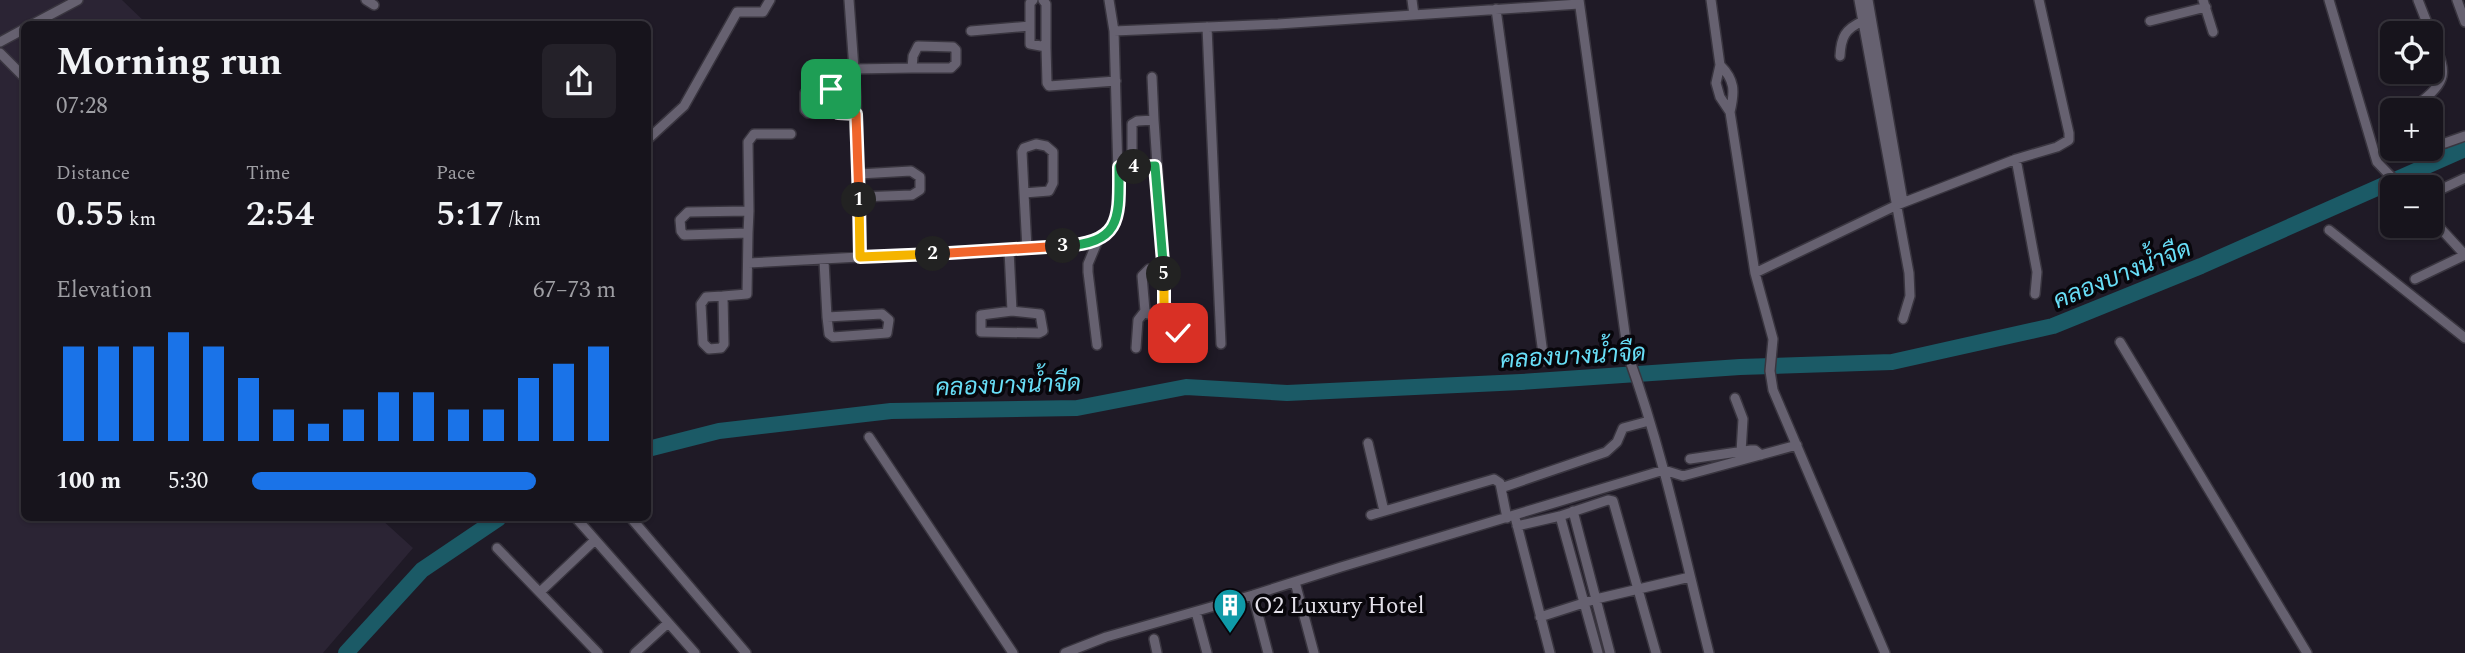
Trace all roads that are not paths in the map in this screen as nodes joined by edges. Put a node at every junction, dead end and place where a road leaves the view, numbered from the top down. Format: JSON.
{"nodes":[{"id":1,"x":78,"y":0,"type":"edge"},
{"id":2,"x":770,"y":0,"type":"edge"},
{"id":3,"x":849,"y":0,"type":"edge"},
{"id":4,"x":1033,"y":0,"type":"edge"},
{"id":5,"x":1043,"y":0,"type":"edge"},
{"id":6,"x":1110,"y":0,"type":"edge"},
{"id":7,"x":1412,"y":0,"type":"edge"},
{"id":8,"x":1711,"y":0,"type":"edge"},
{"id":9,"x":1859,"y":0,"type":"edge"},
{"id":10,"x":1867,"y":0,"type":"edge"},
{"id":11,"x":2039,"y":0,"type":"edge"},
{"id":12,"x":2329,"y":0,"type":"edge"},
{"id":13,"x":2418,"y":0,"type":"edge"},
{"id":14,"x":2457,"y":0,"type":"edge"},
{"id":15,"x":1579,"y":2,"type":"edge"},
{"id":16,"x":2204,"y":4,"type":"edge"},
{"id":17,"x":1496,"y":9,"type":"junction"},
{"id":18,"x":1414,"y":15,"type":"junction"},
{"id":19,"x":39,"y":21,"type":"edge"},
{"id":20,"x":1863,"y":21,"type":"junction"},
{"id":21,"x":2150,"y":21,"type":"dead end"},
{"id":22,"x":2426,"y":21,"type":"edge"},
{"id":23,"x":2465,"y":22,"type":"edge"},
{"id":24,"x":1030,"y":26,"type":"junction"},
{"id":25,"x":1207,"y":27,"type":"junction"},
{"id":26,"x":21,"y":31,"type":"edge"},
{"id":27,"x":971,"y":31,"type":"dead end"},
{"id":28,"x":1114,"y":31,"type":"junction"},
{"id":29,"x":2213,"y":32,"type":"dead end"},
{"id":30,"x":0,"y":42,"type":"edge"},
{"id":31,"x":1046,"y":47,"type":"junction"},
{"id":32,"x":0,"y":53,"type":"edge"},
{"id":33,"x":1840,"y":56,"type":"dead end"},
{"id":34,"x":1720,"y":65,"type":"junction"},
{"id":35,"x":912,"y":68,"type":"junction"},
{"id":36,"x":854,"y":69,"type":"junction"},
{"id":37,"x":21,"y":74,"type":"edge"},
{"id":38,"x":1152,"y":77,"type":"dead end"},
{"id":39,"x":1116,"y":81,"type":"junction"},
{"id":40,"x":2440,"y":84,"type":"edge"},
{"id":41,"x":2425,"y":98,"type":"edge"},
{"id":42,"x":1730,"y":112,"type":"junction"},
{"id":43,"x":838,"y":113,"type":"dead end"},
{"id":44,"x":856,"y":114,"type":"junction"},
{"id":45,"x":1154,"y":120,"type":"junction"},
{"id":46,"x":791,"y":134,"type":"dead end"},
{"id":47,"x":651,"y":136,"type":"edge"},
{"id":48,"x":2465,"y":136,"type":"edge"},
{"id":49,"x":2445,"y":143,"type":"dead end"},
{"id":50,"x":2016,"y":159,"type":"junction"},
{"id":51,"x":1155,"y":166,"type":"junction"},
{"id":52,"x":1119,"y":167,"type":"junction"},
{"id":53,"x":1132,"y":167,"type":"junction"},
{"id":54,"x":859,"y":174,"type":"junction"},
{"id":55,"x":2388,"y":175,"type":"edge"},
{"id":56,"x":2465,"y":178,"type":"edge"},
{"id":57,"x":2443,"y":188,"type":"edge"},
{"id":58,"x":1024,"y":193,"type":"junction"},
{"id":59,"x":859,"y":197,"type":"junction"},
{"id":60,"x":1900,"y":203,"type":"junction"},
{"id":61,"x":749,"y":211,"type":"junction"},
{"id":62,"x":2329,"y":230,"type":"dead end"},
{"id":63,"x":2443,"y":231,"type":"edge"},
{"id":64,"x":748,"y":233,"type":"junction"},
{"id":65,"x":1098,"y":240,"type":"junction"},
{"id":66,"x":1027,"y":249,"type":"junction"},
{"id":67,"x":1009,"y":250,"type":"junction"},
{"id":68,"x":2465,"y":255,"type":"edge"},
{"id":69,"x":860,"y":257,"type":"junction"},
{"id":70,"x":824,"y":261,"type":"junction"},
{"id":71,"x":748,"y":263,"type":"junction"},
{"id":72,"x":1164,"y":269,"type":"junction"},
{"id":73,"x":1755,"y":273,"type":"junction"},
{"id":74,"x":2415,"y":279,"type":"dead end"},
{"id":75,"x":2035,"y":294,"type":"dead end"},
{"id":76,"x":723,"y":296,"type":"junction"},
{"id":77,"x":1164,"y":305,"type":"junction"},
{"id":78,"x":1012,"y":311,"type":"junction"},
{"id":79,"x":1145,"y":311,"type":"junction"},
{"id":80,"x":827,"y":317,"type":"junction"},
{"id":81,"x":1903,"y":319,"type":"dead end"},
{"id":82,"x":1178,"y":333,"type":"dead end"},
{"id":83,"x":2465,"y":338,"type":"edge"},
{"id":84,"x":2120,"y":342,"type":"dead end"},
{"id":85,"x":1222,"y":344,"type":"dead end"},
{"id":86,"x":1097,"y":345,"type":"dead end"},
{"id":87,"x":1136,"y":348,"type":"dead end"},
{"id":88,"x":1544,"y":361,"type":"dead end"},
{"id":89,"x":1735,"y":398,"type":"dead end"},
{"id":90,"x":1649,"y":421,"type":"junction"},
{"id":91,"x":869,"y":437,"type":"dead end"},
{"id":92,"x":1368,"y":443,"type":"dead end"},
{"id":93,"x":1797,"y":445,"type":"junction"},
{"id":94,"x":1741,"y":452,"type":"junction"},
{"id":95,"x":1761,"y":455,"type":"junction"},
{"id":96,"x":1690,"y":459,"type":"dead end"},
{"id":97,"x":1665,"y":470,"type":"junction"},
{"id":98,"x":1501,"y":488,"type":"junction"},
{"id":99,"x":1384,"y":511,"type":"junction"},
{"id":100,"x":1573,"y":512,"type":"junction"},
{"id":101,"x":1371,"y":515,"type":"dead end"},
{"id":102,"x":1560,"y":516,"type":"junction"},
{"id":103,"x":1511,"y":517,"type":"junction"},
{"id":104,"x":579,"y":521,"type":"edge"},
{"id":105,"x":634,"y":521,"type":"edge"},
{"id":106,"x":1517,"y":526,"type":"junction"},
{"id":107,"x":595,"y":540,"type":"junction"},
{"id":108,"x":497,"y":548,"type":"dead end"},
{"id":109,"x":1690,"y":577,"type":"junction"},
{"id":110,"x":1295,"y":582,"type":"junction"},
{"id":111,"x":1639,"y":589,"type":"junction"},
{"id":112,"x":540,"y":592,"type":"junction"},
{"id":113,"x":1253,"y":595,"type":"junction"},
{"id":114,"x":1596,"y":599,"type":"junction"},
{"id":115,"x":1585,"y":602,"type":"junction"},
{"id":116,"x":1196,"y":612,"type":"junction"},
{"id":117,"x":1540,"y":617,"type":"junction"},
{"id":118,"x":668,"y":623,"type":"junction"},
{"id":119,"x":1154,"y":639,"type":"dead end"},
{"id":120,"x":598,"y":653,"type":"edge"},
{"id":121,"x":635,"y":653,"type":"edge"},
{"id":122,"x":695,"y":653,"type":"edge"},
{"id":123,"x":746,"y":653,"type":"edge"},
{"id":124,"x":1013,"y":653,"type":"edge"},
{"id":125,"x":1065,"y":653,"type":"edge"},
{"id":126,"x":1157,"y":653,"type":"edge"},
{"id":127,"x":1207,"y":653,"type":"edge"},
{"id":128,"x":1268,"y":653,"type":"edge"},
{"id":129,"x":1314,"y":653,"type":"edge"},
{"id":130,"x":1550,"y":653,"type":"edge"},
{"id":131,"x":1598,"y":653,"type":"edge"},
{"id":132,"x":1610,"y":653,"type":"edge"},
{"id":133,"x":1656,"y":653,"type":"edge"},
{"id":134,"x":1709,"y":653,"type":"edge"},
{"id":135,"x":1885,"y":653,"type":"edge"},
{"id":136,"x":2307,"y":653,"type":"edge"}],
"edges":[{"from":1,"to":19,"type":"street"},
{"from":2,"to":47,"type":"street"},
{"from":3,"to":36,"type":"street"},
{"from":4,"to":24,"type":"street"},
{"from":5,"to":31,"type":"street"},
{"from":6,"to":28,"type":"street"},
{"from":7,"to":18,"type":"street"},
{"from":8,"to":34,"type":"street"},
{"from":9,"to":20,"type":"street"},
{"from":10,"to":60,"type":"street"},
{"from":11,"to":50,"type":"street"},
{"from":12,"to":55,"type":"street"},
{"from":13,"to":22,"type":"street"},
{"from":14,"to":23,"type":"street"},
{"from":15,"to":17,"type":"street"},
{"from":15,"to":90,"type":"street"},
{"from":16,"to":21,"type":"street"},
{"from":16,"to":29,"type":"street"},
{"from":17,"to":18,"type":"street"},
{"from":17,"to":88,"type":"street"},
{"from":18,"to":25,"type":"street"},
{"from":20,"to":33,"type":"street"},
{"from":20,"to":60,"type":"street"},
{"from":24,"to":27,"type":"street"},
{"from":24,"to":31,"type":"street"},
{"from":25,"to":28,"type":"street"},
{"from":25,"to":85,"type":"street"},
{"from":26,"to":30,"type":"street"},
{"from":28,"to":39,"type":"street"},
{"from":31,"to":39,"type":"street"},
{"from":32,"to":37,"type":"street"},
{"from":34,"to":42,"type":"street"},
{"from":34,"to":42,"type":"street"},
{"from":35,"to":35,"type":"street"},
{"from":35,"to":36,"type":"street"},
{"from":36,"to":44,"type":"street"},
{"from":38,"to":45,"type":"street"},
{"from":39,"to":52,"type":"street"},
{"from":40,"to":41,"type":"street"},
{"from":42,"to":73,"type":"street"},
{"from":43,"to":44,"type":"street"},
{"from":44,"to":54,"type":"street"},
{"from":45,"to":51,"type":"street"},
{"from":45,"to":53,"type":"street"},
{"from":46,"to":61,"type":"street"},
{"from":48,"to":49,"type":"street"},
{"from":50,"to":60,"type":"street"},
{"from":50,"to":75,"type":"street"},
{"from":51,"to":53,"type":"street"},
{"from":51,"to":72,"type":"street"},
{"from":52,"to":53,"type":"street"},
{"from":52,"to":65,"type":"street"},
{"from":54,"to":59,"type":"street"},
{"from":54,"to":59,"type":"street"},
{"from":56,"to":57,"type":"street"},
{"from":58,"to":58,"type":"street"},
{"from":58,"to":66,"type":"street"},
{"from":59,"to":69,"type":"street"},
{"from":60,"to":73,"type":"street"},
{"from":60,"to":81,"type":"street"},
{"from":61,"to":64,"type":"street"},
{"from":61,"to":64,"type":"street"},
{"from":62,"to":83,"type":"street"},
{"from":63,"to":68,"type":"street"},
{"from":64,"to":71,"type":"street"},
{"from":65,"to":66,"type":"street"},
{"from":65,"to":86,"type":"street"},
{"from":66,"to":67,"type":"street"},
{"from":67,"to":69,"type":"street"},
{"from":67,"to":78,"type":"street"},
{"from":68,"to":74,"type":"street"},
{"from":69,"to":70,"type":"street"},
{"from":70,"to":71,"type":"street"},
{"from":70,"to":80,"type":"street"},
{"from":71,"to":76,"type":"street"},
{"from":72,"to":77,"type":"street"},
{"from":72,"to":79,"type":"street"},
{"from":73,"to":93,"type":"street"},
{"from":76,"to":76,"type":"street"},
{"from":77,"to":79,"type":"street"},
{"from":77,"to":82,"type":"street"},
{"from":78,"to":78,"type":"street"},
{"from":79,"to":87,"type":"street"},
{"from":80,"to":80,"type":"street"},
{"from":84,"to":136,"type":"street"},
{"from":89,"to":94,"type":"street"},
{"from":90,"to":97,"type":"street"},
{"from":90,"to":98,"type":"street"},
{"from":91,"to":124,"type":"street"},
{"from":92,"to":99,"type":"street"},
{"from":93,"to":95,"type":"street"},
{"from":93,"to":135,"type":"street"},
{"from":94,"to":95,"type":"street"},
{"from":94,"to":96,"type":"street"},
{"from":95,"to":97,"type":"street"},
{"from":97,"to":103,"type":"street"},
{"from":97,"to":109,"type":"street"},
{"from":98,"to":99,"type":"street"},
{"from":98,"to":103,"type":"street"},
{"from":99,"to":101,"type":"street"},
{"from":100,"to":102,"type":"street"},
{"from":100,"to":111,"type":"street"},
{"from":100,"to":114,"type":"street"},
{"from":102,"to":106,"type":"street"},
{"from":102,"to":115,"type":"street"},
{"from":103,"to":106,"type":"street"},
{"from":103,"to":110,"type":"street"},
{"from":104,"to":107,"type":"street"},
{"from":105,"to":123,"type":"street"},
{"from":106,"to":117,"type":"street"},
{"from":107,"to":112,"type":"street"},
{"from":107,"to":118,"type":"street"},
{"from":108,"to":112,"type":"street"},
{"from":109,"to":111,"type":"street"},
{"from":109,"to":134,"type":"street"},
{"from":110,"to":113,"type":"street"},
{"from":110,"to":129,"type":"street"},
{"from":111,"to":114,"type":"street"},
{"from":111,"to":133,"type":"street"},
{"from":112,"to":120,"type":"street"},
{"from":113,"to":116,"type":"street"},
{"from":113,"to":128,"type":"street"},
{"from":114,"to":115,"type":"street"},
{"from":114,"to":132,"type":"street"},
{"from":115,"to":117,"type":"street"},
{"from":115,"to":131,"type":"street"},
{"from":116,"to":125,"type":"street"},
{"from":116,"to":127,"type":"street"},
{"from":117,"to":130,"type":"street"},
{"from":118,"to":121,"type":"street"},
{"from":118,"to":122,"type":"street"},
{"from":119,"to":126,"type":"street"}]}
